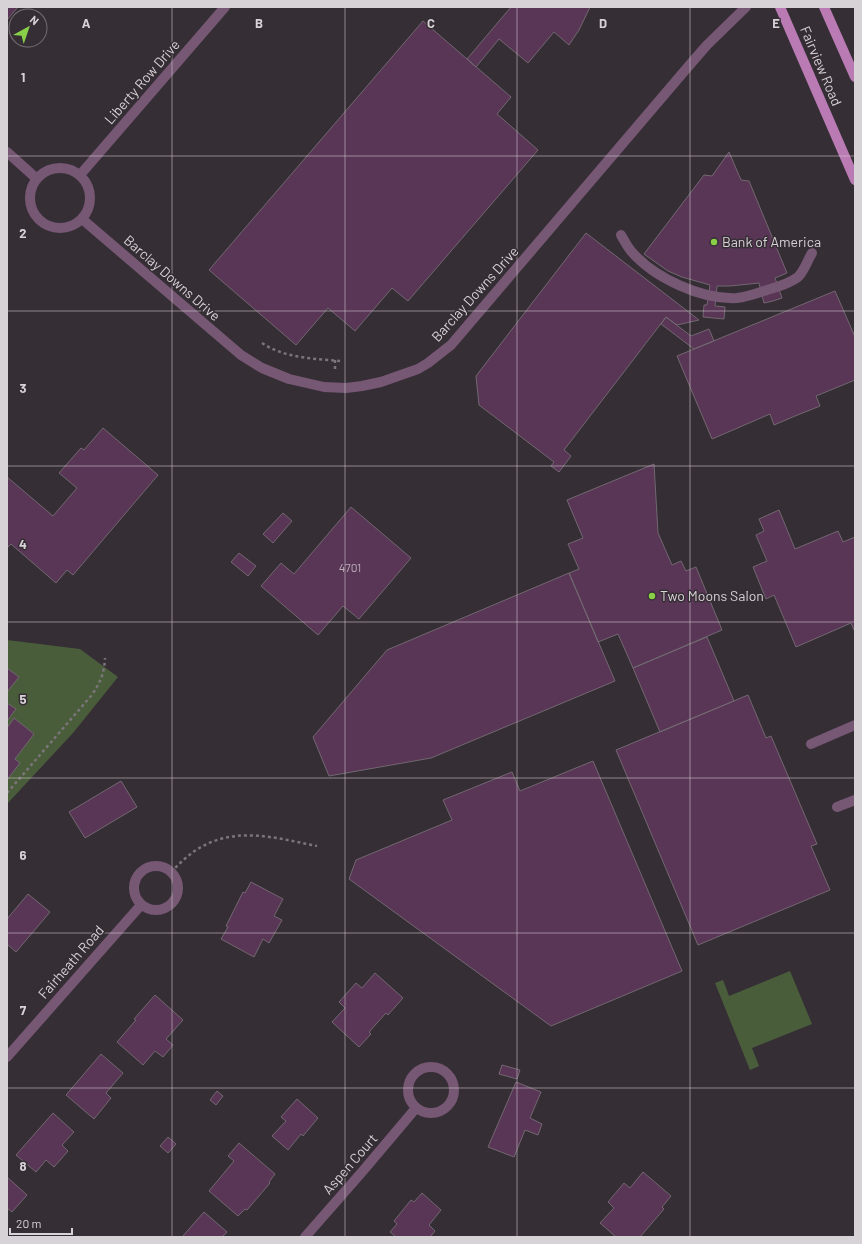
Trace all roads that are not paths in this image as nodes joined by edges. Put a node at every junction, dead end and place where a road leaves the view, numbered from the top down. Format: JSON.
{"nodes":[{"id":1,"x":225,"y":7,"type":"edge"},
{"id":2,"x":746,"y":7,"type":"edge"},
{"id":3,"x":780,"y":7,"type":"edge"},
{"id":4,"x":824,"y":7,"type":"edge"},
{"id":5,"x":855,"y":77,"type":"edge"},
{"id":6,"x":7,"y":152,"type":"edge"},
{"id":7,"x":80,"y":175,"type":"junction"},
{"id":8,"x":37,"y":179,"type":"junction"},
{"id":9,"x":855,"y":180,"type":"edge"},
{"id":10,"x":82,"y":219,"type":"junction"},
{"id":11,"x":621,"y":235,"type":"dead end"},
{"id":12,"x":812,"y":254,"type":"dead end"},
{"id":13,"x":855,"y":725,"type":"edge"},
{"id":14,"x":811,"y":744,"type":"dead end"},
{"id":15,"x":855,"y":800,"type":"edge"},
{"id":16,"x":837,"y":807,"type":"dead end"},
{"id":17,"x":141,"y":905,"type":"junction"},
{"id":18,"x":7,"y":1057,"type":"edge"},
{"id":19,"x":416,"y":1108,"type":"junction"},
{"id":20,"x":304,"y":1237,"type":"edge"}],
"edges":[{"from":1,"to":7,"type":"street","name":"Liberty Row Drive"},
{"from":2,"to":10,"type":"street","name":"Barclay Downs Drive"},
{"from":3,"to":9,"type":"main road","name":"Fairview Road"},
{"from":4,"to":5,"type":"main road","name":"Fairview Road"},
{"from":6,"to":8,"type":"street"},
{"from":7,"to":8,"type":"street"},
{"from":7,"to":10,"type":"street"},
{"from":8,"to":10,"type":"street"},
{"from":11,"to":12,"type":"street"},
{"from":13,"to":14,"type":"street"},
{"from":15,"to":16,"type":"street"},
{"from":17,"to":17,"type":"street"},
{"from":17,"to":18,"type":"street","name":"Fairheath Road"},
{"from":19,"to":19,"type":"street"},
{"from":19,"to":20,"type":"street","name":"Aspen Court"}]}
